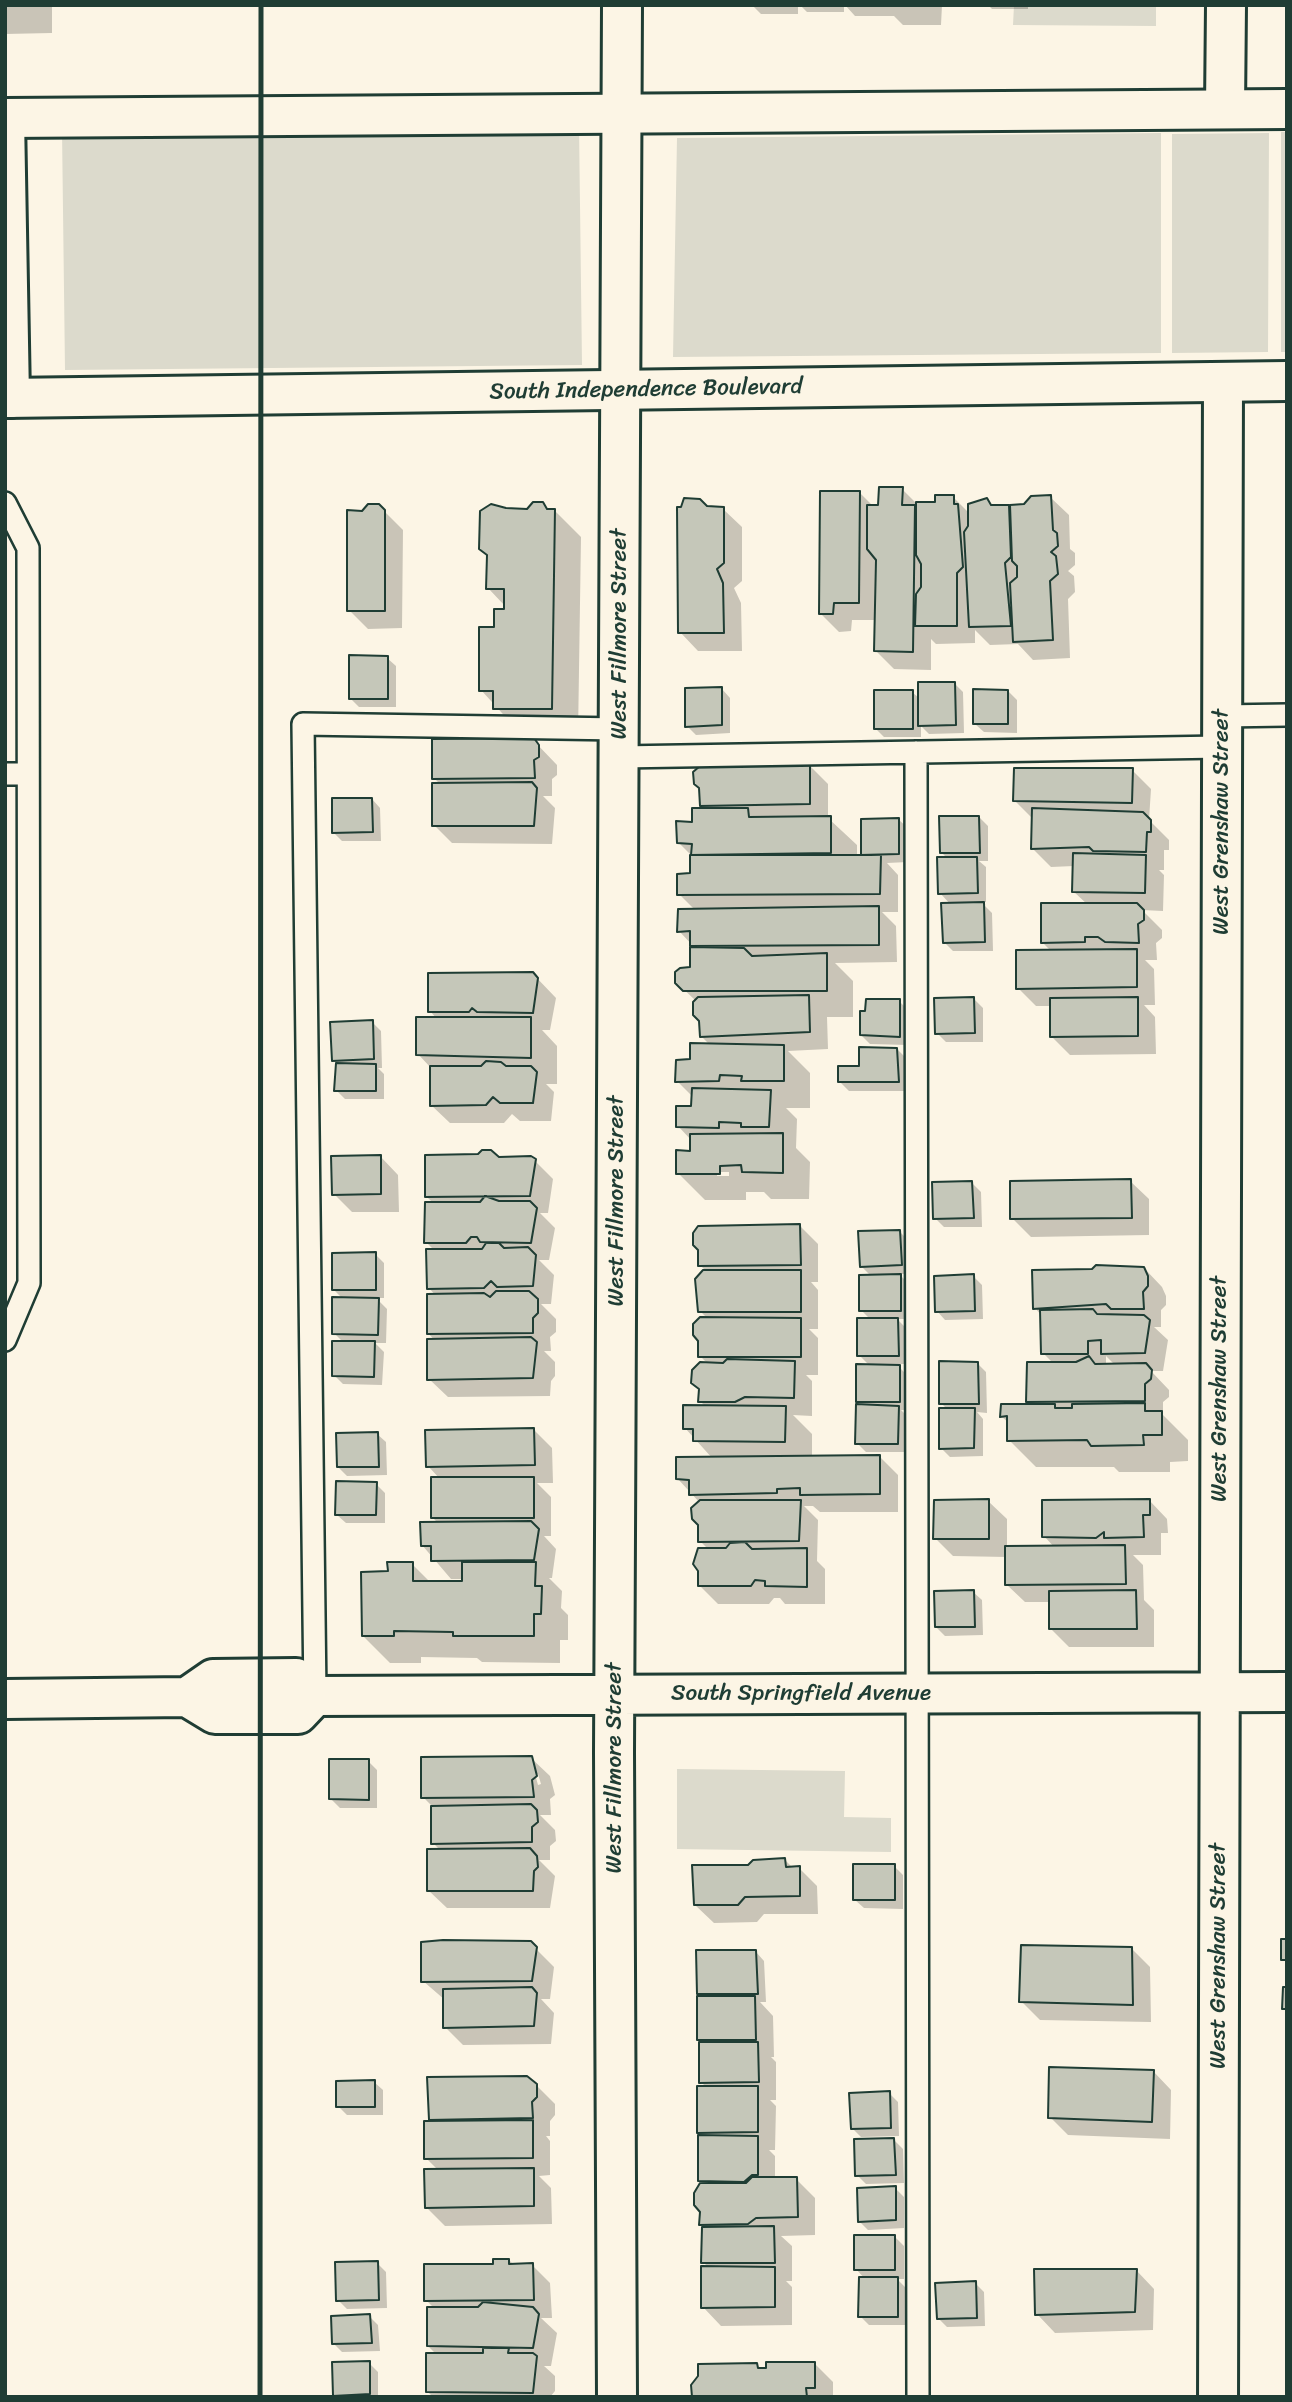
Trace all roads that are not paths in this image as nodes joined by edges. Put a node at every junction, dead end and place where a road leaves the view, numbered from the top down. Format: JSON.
{"nodes":[{"id":1,"x":622,"y":5,"type":"edge"},
{"id":2,"x":1226,"y":5,"type":"edge"},
{"id":3,"x":1225,"y":109,"type":"junction"},
{"id":4,"x":1287,"y":109,"type":"edge"},
{"id":5,"x":621,"y":114,"type":"junction"},
{"id":6,"x":5,"y":118,"type":"edge"},
{"id":7,"x":1287,"y":381,"type":"edge"},
{"id":8,"x":1223,"y":382,"type":"junction"},
{"id":9,"x":621,"y":390,"type":"junction"},
{"id":10,"x":7,"y":398,"type":"edge"},
{"id":11,"x":5,"y":503,"type":"edge"},
{"id":12,"x":1287,"y":715,"type":"edge"},
{"id":13,"x":1222,"y":732,"type":"junction"},
{"id":14,"x":620,"y":743,"type":"junction"},
{"id":15,"x":916,"y":752,"type":"junction"},
{"id":16,"x":5,"y":774,"type":"edge"},
{"id":17,"x":28,"y":774,"type":"junction"},
{"id":18,"x":5,"y":1340,"type":"edge"},
{"id":19,"x":1220,"y":1692,"type":"junction"},
{"id":20,"x":1287,"y":1692,"type":"edge"},
{"id":21,"x":917,"y":1693,"type":"junction"},
{"id":22,"x":615,"y":1695,"type":"junction"},
{"id":23,"x":314,"y":1696,"type":"junction"},
{"id":24,"x":5,"y":1699,"type":"edge"},
{"id":25,"x":617,"y":2397,"type":"edge"},
{"id":26,"x":918,"y":2397,"type":"edge"},
{"id":27,"x":1218,"y":2397,"type":"edge"}],
"edges":[{"from":1,"to":5,"type":"street","name":"West Fillmore Street"},
{"from":2,"to":3,"type":"street"},
{"from":3,"to":4,"type":"street"},
{"from":3,"to":5,"type":"street"},
{"from":5,"to":6,"type":"street"},
{"from":5,"to":9,"type":"street","name":"West Fillmore Street"},
{"from":6,"to":10,"type":"street"},
{"from":7,"to":8,"type":"street","name":"South Independence Boulevard"},
{"from":8,"to":9,"type":"street","name":"South Independence Boulevard"},
{"from":8,"to":13,"type":"street","name":"West Grenshaw Street"},
{"from":9,"to":10,"type":"street","name":"South Independence Boulevard"},
{"from":9,"to":14,"type":"street","name":"West Fillmore Street"},
{"from":11,"to":17,"type":"lane"},
{"from":12,"to":13,"type":"lane"},
{"from":13,"to":15,"type":"lane"},
{"from":13,"to":19,"type":"street","name":"West Grenshaw Street"},
{"from":14,"to":15,"type":"lane"},
{"from":14,"to":22,"type":"street","name":"West Fillmore Street"},
{"from":14,"to":23,"type":"lane"},
{"from":15,"to":21,"type":"lane"},
{"from":16,"to":17,"type":"lane"},
{"from":17,"to":18,"type":"lane"},
{"from":19,"to":20,"type":"street","name":"South Springfield Avenue"},
{"from":19,"to":21,"type":"street","name":"South Springfield Avenue"},
{"from":19,"to":27,"type":"street","name":"West Grenshaw Street"},
{"from":21,"to":22,"type":"street","name":"South Springfield Avenue"},
{"from":21,"to":26,"type":"lane"},
{"from":22,"to":23,"type":"street","name":"South Springfield Avenue"},
{"from":22,"to":25,"type":"street","name":"West Fillmore Street"},
{"from":23,"to":24,"type":"street"}]}
